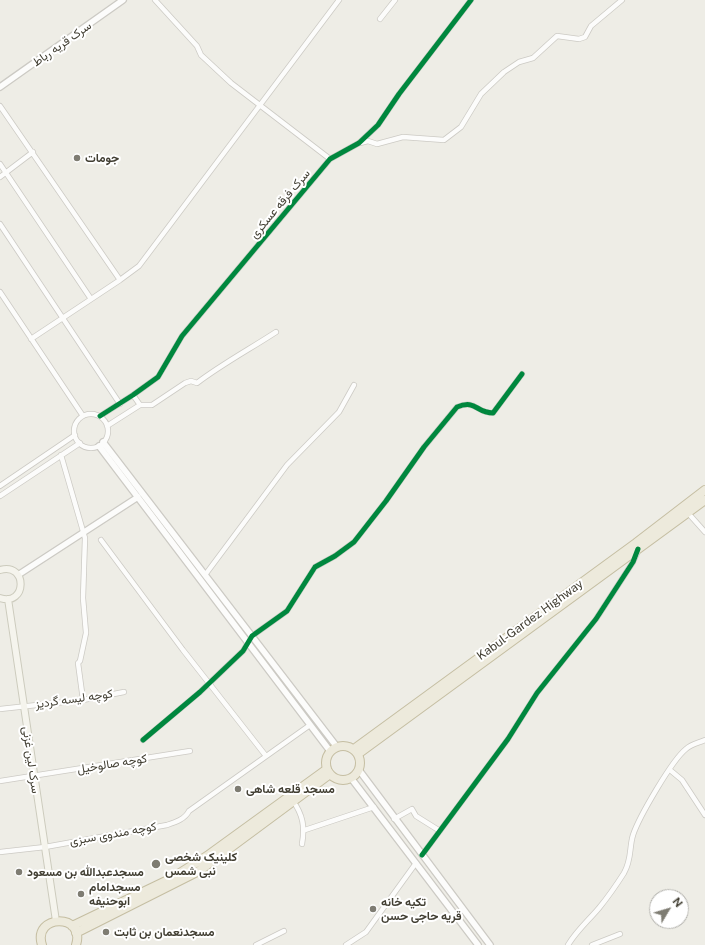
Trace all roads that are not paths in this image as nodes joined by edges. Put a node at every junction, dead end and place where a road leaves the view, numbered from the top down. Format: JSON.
{"nodes":[{"id":1,"x":123,"y":0,"type":"edge"},
{"id":2,"x":155,"y":0,"type":"edge"},
{"id":3,"x":339,"y":0,"type":"edge"},
{"id":4,"x":396,"y":0,"type":"edge"},
{"id":5,"x":471,"y":0,"type":"edge"},
{"id":6,"x":622,"y":0,"type":"edge"},
{"id":7,"x":380,"y":19,"type":"dead end"},
{"id":8,"x":0,"y":87,"type":"edge"},
{"id":9,"x":260,"y":103,"type":"junction"},
{"id":10,"x":0,"y":106,"type":"edge"},
{"id":11,"x":359,"y":143,"type":"junction"},
{"id":12,"x":33,"y":152,"type":"junction"},
{"id":13,"x":330,"y":159,"type":"junction"},
{"id":14,"x":0,"y":164,"type":"edge"},
{"id":15,"x":6,"y":173,"type":"junction"},
{"id":16,"x":0,"y":177,"type":"edge"},
{"id":17,"x":0,"y":224,"type":"edge"},
{"id":18,"x":120,"y":280,"type":"junction"},
{"id":19,"x":0,"y":292,"type":"edge"},
{"id":20,"x":91,"y":298,"type":"junction"},
{"id":21,"x":62,"y":318,"type":"junction"},
{"id":22,"x":276,"y":332,"type":"dead end"},
{"id":23,"x":31,"y":339,"type":"junction"},
{"id":24,"x":522,"y":374,"type":"dead end"},
{"id":25,"x":354,"y":385,"type":"dead end"},
{"id":26,"x":133,"y":396,"type":"junction"},
{"id":27,"x":120,"y":404,"type":"junction"},
{"id":28,"x":140,"y":405,"type":"junction"},
{"id":29,"x":83,"y":416,"type":"junction"},
{"id":30,"x":100,"y":416,"type":"junction"},
{"id":31,"x":108,"y":426,"type":"junction"},
{"id":32,"x":75,"y":435,"type":"junction"},
{"id":33,"x":80,"y":443,"type":"junction"},
{"id":34,"x":101,"y":444,"type":"junction"},
{"id":35,"x":61,"y":456,"type":"junction"},
{"id":36,"x":0,"y":486,"type":"edge"},
{"id":37,"x":705,"y":490,"type":"edge"},
{"id":38,"x":0,"y":496,"type":"edge"},
{"id":39,"x":138,"y":497,"type":"junction"},
{"id":40,"x":705,"y":500,"type":"edge"},
{"id":41,"x":688,"y":513,"type":"junction"},
{"id":42,"x":84,"y":532,"type":"junction"},
{"id":43,"x":705,"y":532,"type":"edge"},
{"id":44,"x":101,"y":540,"type":"dead end"},
{"id":45,"x":638,"y":549,"type":"junction"},
{"id":46,"x":0,"y":570,"type":"edge"},
{"id":47,"x":18,"y":575,"type":"junction"},
{"id":48,"x":205,"y":575,"type":"junction"},
{"id":49,"x":0,"y":598,"type":"edge"},
{"id":50,"x":8,"y":600,"type":"junction"},
{"id":51,"x":252,"y":636,"type":"junction"},
{"id":52,"x":248,"y":642,"type":"junction"},
{"id":53,"x":210,"y":683,"type":"junction"},
{"id":54,"x":124,"y":692,"type":"dead end"},
{"id":55,"x":83,"y":700,"type":"junction"},
{"id":56,"x":24,"y":706,"type":"junction"},
{"id":57,"x":0,"y":709,"type":"edge"},
{"id":58,"x":310,"y":725,"type":"junction"},
{"id":59,"x":143,"y":740,"type":"dead end"},
{"id":60,"x":705,"y":740,"type":"edge"},
{"id":61,"x":334,"y":749,"type":"junction"},
{"id":62,"x":190,"y":751,"type":"dead end"},
{"id":63,"x":356,"y":751,"type":"junction"},
{"id":64,"x":266,"y":756,"type":"junction"},
{"id":65,"x":359,"y":770,"type":"junction"},
{"id":66,"x":670,"y":770,"type":"junction"},
{"id":67,"x":328,"y":771,"type":"junction"},
{"id":68,"x":33,"y":776,"type":"junction"},
{"id":69,"x":351,"y":778,"type":"junction"},
{"id":70,"x":0,"y":781,"type":"edge"},
{"id":71,"x":293,"y":801,"type":"junction"},
{"id":72,"x":374,"y":807,"type":"junction"},
{"id":73,"x":705,"y":815,"type":"edge"},
{"id":74,"x":394,"y":819,"type":"junction"},
{"id":75,"x":305,"y":830,"type":"junction"},
{"id":76,"x":440,"y":831,"type":"junction"},
{"id":77,"x":302,"y":844,"type":"dead end"},
{"id":78,"x":45,"y":847,"type":"junction"},
{"id":79,"x":0,"y":852,"type":"edge"},
{"id":80,"x":422,"y":855,"type":"junction"},
{"id":81,"x":416,"y":863,"type":"junction"},
{"id":82,"x":56,"y":921,"type":"junction"},
{"id":83,"x":74,"y":929,"type":"junction"},
{"id":84,"x":284,"y":931,"type":"dead end"},
{"id":85,"x":620,"y":934,"type":"dead end"},
{"id":86,"x":42,"y":945,"type":"edge"},
{"id":87,"x":76,"y":945,"type":"edge"},
{"id":88,"x":256,"y":945,"type":"edge"},
{"id":89,"x":346,"y":945,"type":"edge"},
{"id":90,"x":478,"y":945,"type":"edge"},
{"id":91,"x":490,"y":945,"type":"edge"},
{"id":92,"x":568,"y":945,"type":"edge"},
{"id":93,"x":592,"y":945,"type":"edge"}],
"edges":[{"from":1,"to":8,"type":"street","name":"سرک قریه رباط"},
{"from":2,"to":9,"type":"street"},
{"from":3,"to":9,"type":"street"},
{"from":4,"to":7,"type":"street"},
{"from":5,"to":11,"type":"street","name":"سرک فرقه عسکری"},
{"from":6,"to":11,"type":"street"},
{"from":9,"to":13,"type":"street"},
{"from":9,"to":18,"type":"street"},
{"from":10,"to":12,"type":"street"},
{"from":11,"to":13,"type":"street","name":"سرک فرقه عسکری"},
{"from":12,"to":15,"type":"street"},
{"from":12,"to":18,"type":"street"},
{"from":13,"to":26,"type":"street","name":"سرک فرقه عسکری"},
{"from":14,"to":15,"type":"street"},
{"from":15,"to":16,"type":"street"},
{"from":15,"to":20,"type":"street"},
{"from":17,"to":21,"type":"street"},
{"from":18,"to":20,"type":"street"},
{"from":19,"to":23,"type":"street"},
{"from":20,"to":21,"type":"street"},
{"from":21,"to":23,"type":"street"},
{"from":21,"to":27,"type":"street"},
{"from":22,"to":28,"type":"street"},
{"from":23,"to":29,"type":"street"},
{"from":24,"to":51,"type":"street"},
{"from":25,"to":48,"type":"street"},
{"from":26,"to":27,"type":"street","name":"سرک فرقه عسکری"},
{"from":26,"to":28,"type":"street"},
{"from":27,"to":30,"type":"street","name":"سرک فرقه عسکری"},
{"from":28,"to":31,"type":"street"},
{"from":29,"to":30,"type":"street"},
{"from":29,"to":32,"type":"street"},
{"from":30,"to":31,"type":"street"},
{"from":31,"to":34,"type":"street"},
{"from":32,"to":33,"type":"street"},
{"from":32,"to":36,"type":"street"},
{"from":33,"to":34,"type":"street"},
{"from":33,"to":35,"type":"street"},
{"from":34,"to":39,"type":"street"},
{"from":34,"to":48,"type":"street"},
{"from":35,"to":38,"type":"street"},
{"from":35,"to":42,"type":"street"},
{"from":37,"to":63,"type":"highway","name":"Kabul-Gardez Highway"},
{"from":39,"to":42,"type":"street"},
{"from":39,"to":52,"type":"street"},
{"from":40,"to":41,"type":"highway","name":"Kabul-Gardez Highway"},
{"from":41,"to":43,"type":"street"},
{"from":41,"to":45,"type":"highway","name":"Kabul-Gardez Highway"},
{"from":42,"to":47,"type":"street"},
{"from":42,"to":55,"type":"street"},
{"from":44,"to":53,"type":"street"},
{"from":45,"to":63,"type":"highway","name":"Kabul-Gardez Highway"},
{"from":45,"to":76,"type":"street"},
{"from":46,"to":47,"type":"main road"},
{"from":47,"to":50,"type":"main road"},
{"from":48,"to":51,"type":"street"},
{"from":49,"to":50,"type":"main road"},
{"from":50,"to":56,"type":"main road","name":"سرک لین غزنی"},
{"from":51,"to":52,"type":"street"},
{"from":51,"to":61,"type":"street"},
{"from":52,"to":53,"type":"street"},
{"from":52,"to":58,"type":"street"},
{"from":53,"to":59,"type":"street"},
{"from":53,"to":64,"type":"street"},
{"from":54,"to":55,"type":"street","name":"کوچه لیسه گردیز"},
{"from":55,"to":56,"type":"street","name":"کوچه لیسه گردیز"},
{"from":56,"to":57,"type":"street","name":"کوچه لیسه گردیز"},
{"from":56,"to":68,"type":"main road","name":"سرک لین غزنی"},
{"from":58,"to":61,"type":"street"},
{"from":58,"to":64,"type":"street"},
{"from":60,"to":66,"type":"street"},
{"from":61,"to":63,"type":"highway"},
{"from":61,"to":67,"type":"highway"},
{"from":62,"to":68,"type":"street","name":"کوچه صالوخیل"},
{"from":63,"to":65,"type":"highway"},
{"from":64,"to":78,"type":"street","name":"کوچه مندوی سبزی"},
{"from":65,"to":69,"type":"highway"},
{"from":65,"to":74,"type":"street"},
{"from":66,"to":73,"type":"street"},
{"from":66,"to":92,"type":"street"},
{"from":67,"to":69,"type":"highway"},
{"from":67,"to":71,"type":"highway"},
{"from":67,"to":83,"type":"highway"},
{"from":68,"to":70,"type":"street","name":"کوچه صالوخیل"},
{"from":68,"to":78,"type":"main road","name":"سرک لین غزنی"},
{"from":69,"to":72,"type":"street"},
{"from":71,"to":75,"type":"street"},
{"from":71,"to":83,"type":"highway"},
{"from":72,"to":75,"type":"street"},
{"from":72,"to":81,"type":"street"},
{"from":74,"to":76,"type":"street"},
{"from":74,"to":80,"type":"street"},
{"from":75,"to":77,"type":"street"},
{"from":76,"to":80,"type":"street"},
{"from":78,"to":79,"type":"street","name":"کوچه مندوی سبزی"},
{"from":78,"to":82,"type":"main road","name":"سرک لین غزنی"},
{"from":80,"to":91,"type":"street"},
{"from":81,"to":89,"type":"street"},
{"from":81,"to":90,"type":"street"},
{"from":82,"to":83,"type":"highway"},
{"from":82,"to":86,"type":"highway"},
{"from":83,"to":87,"type":"highway"},
{"from":84,"to":88,"type":"street"},
{"from":85,"to":93,"type":"street"}]}
